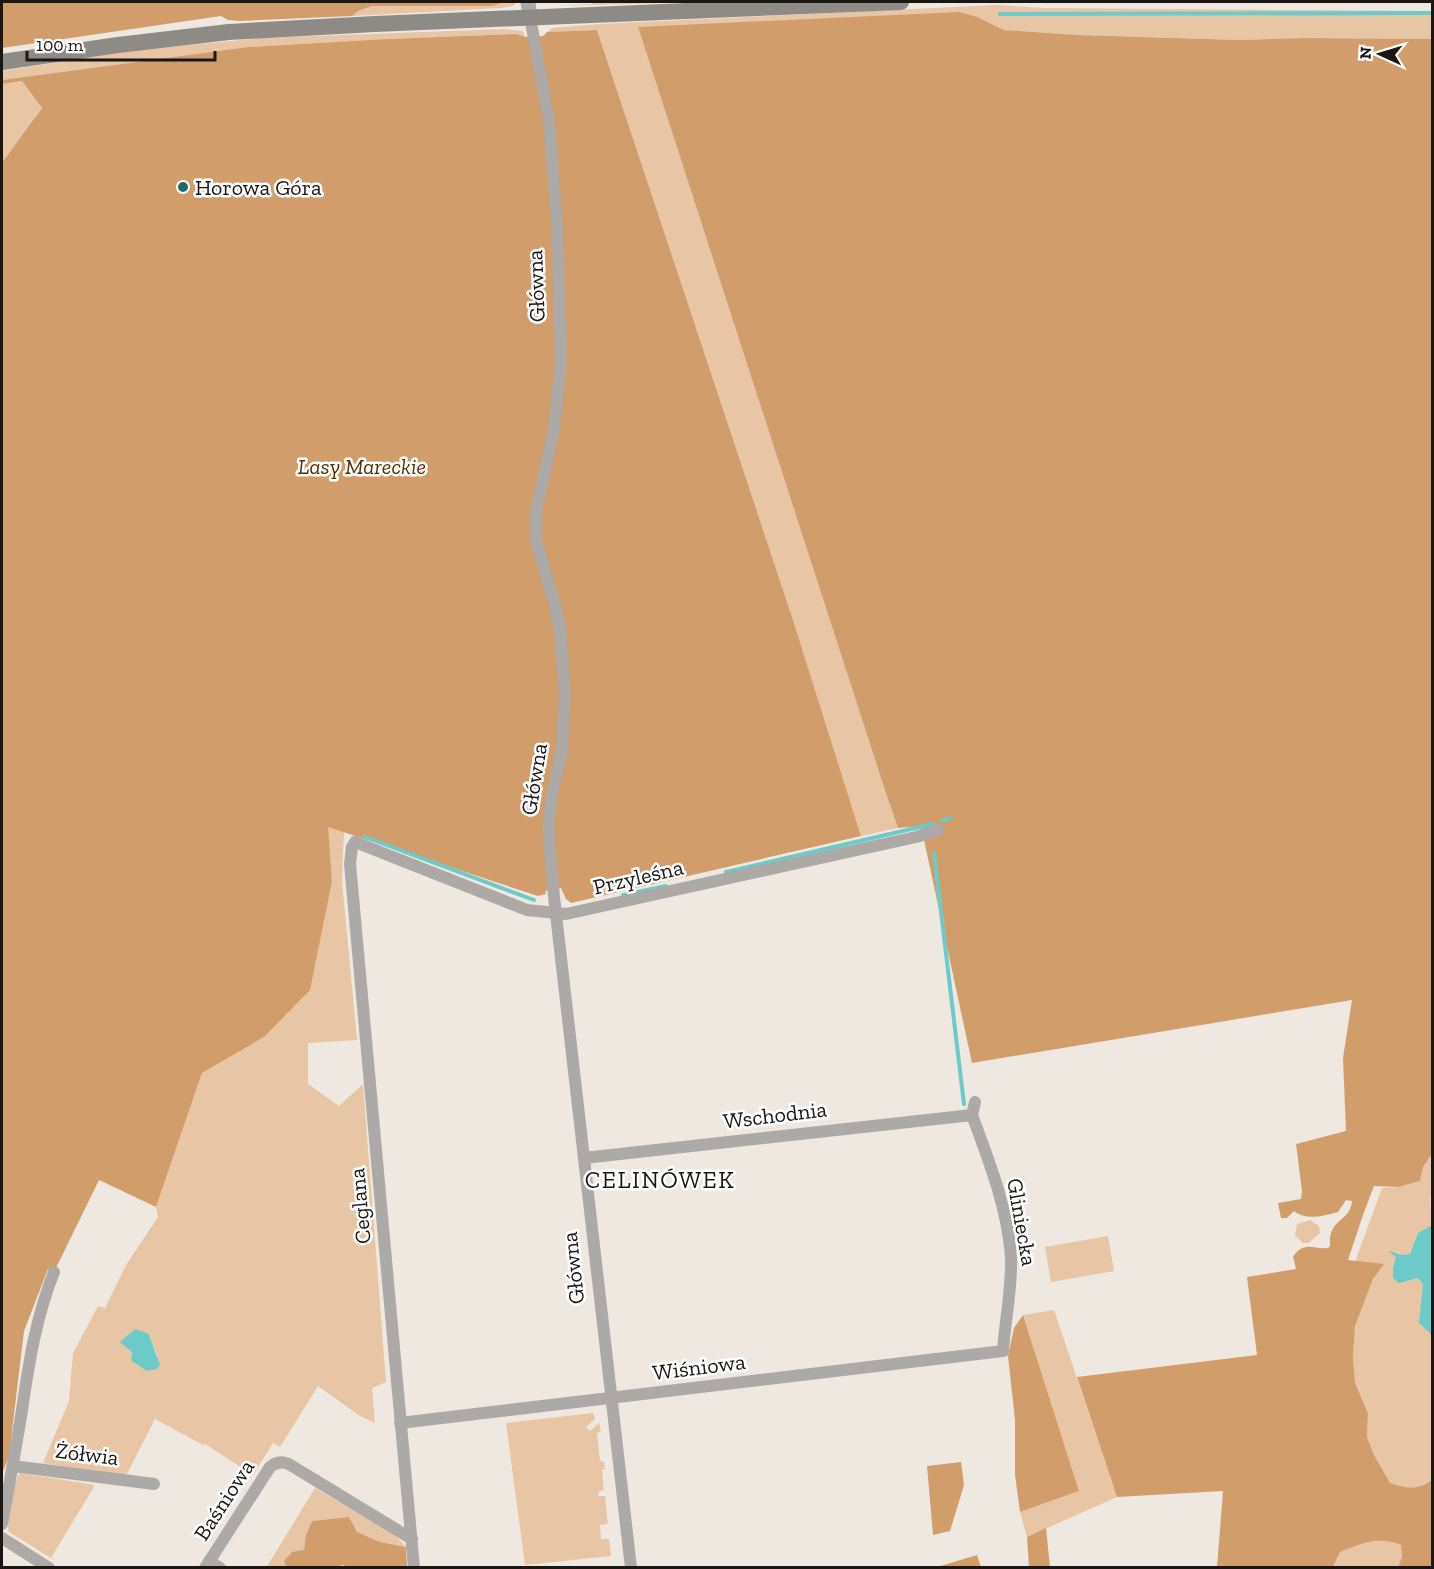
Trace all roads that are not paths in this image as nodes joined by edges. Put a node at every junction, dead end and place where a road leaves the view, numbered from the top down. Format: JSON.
{"nodes":[{"id":1,"x":901,"y":2,"type":"edge"},
{"id":2,"x":529,"y":10,"type":"edge"},
{"id":3,"x":2,"y":62,"type":"edge"},
{"id":4,"x":938,"y":830,"type":"dead end"},
{"id":5,"x":355,"y":843,"type":"joint"},
{"id":6,"x":556,"y":913,"type":"junction"},
{"id":7,"x":973,"y":1109,"type":"joint"},
{"id":8,"x":584,"y":1158,"type":"junction"},
{"id":9,"x":54,"y":1272,"type":"dead end"},
{"id":10,"x":1003,"y":1351,"type":"joint"},
{"id":11,"x":611,"y":1399,"type":"junction"},
{"id":12,"x":400,"y":1423,"type":"junction"},
{"id":13,"x":14,"y":1466,"type":"junction"},
{"id":14,"x":154,"y":1484,"type":"dead end"},
{"id":15,"x":2,"y":1524,"type":"edge"},
{"id":16,"x":2,"y":1538,"type":"edge"},
{"id":17,"x":412,"y":1539,"type":"junction"},
{"id":18,"x":211,"y":1565,"type":"edge"},
{"id":19,"x":49,"y":1568,"type":"edge"},
{"id":20,"x":414,"y":1568,"type":"edge"},
{"id":21,"x":631,"y":1568,"type":"edge"}],
"edges":[{"from":1,"to":2,"type":"main road"},
{"from":2,"to":3,"type":"main road"},
{"from":2,"to":6,"type":"street","name":"Główna"},
{"from":4,"to":6,"type":"street","name":"Przyleśna"},
{"from":5,"to":6,"type":"street","name":"Przyleśna"},
{"from":5,"to":12,"type":"street","name":"Ceglana"},
{"from":6,"to":8,"type":"street","name":"Główna"},
{"from":7,"to":8,"type":"street","name":"Wschodnia"},
{"from":7,"to":10,"type":"street","name":"Gliniecka"},
{"from":8,"to":11,"type":"street","name":"Główna"},
{"from":9,"to":13,"type":"street"},
{"from":10,"to":11,"type":"street","name":"Wiśniowa"},
{"from":11,"to":12,"type":"street","name":"Wiśniowa"},
{"from":11,"to":21,"type":"street","name":"Główna"},
{"from":12,"to":17,"type":"street","name":"Ceglana"},
{"from":13,"to":14,"type":"street","name":"Żółwia"},
{"from":13,"to":15,"type":"street"},
{"from":16,"to":19,"type":"street"},
{"from":17,"to":18,"type":"street","name":"Baśniowa"},
{"from":17,"to":20,"type":"street","name":"Ceglana"}]}
